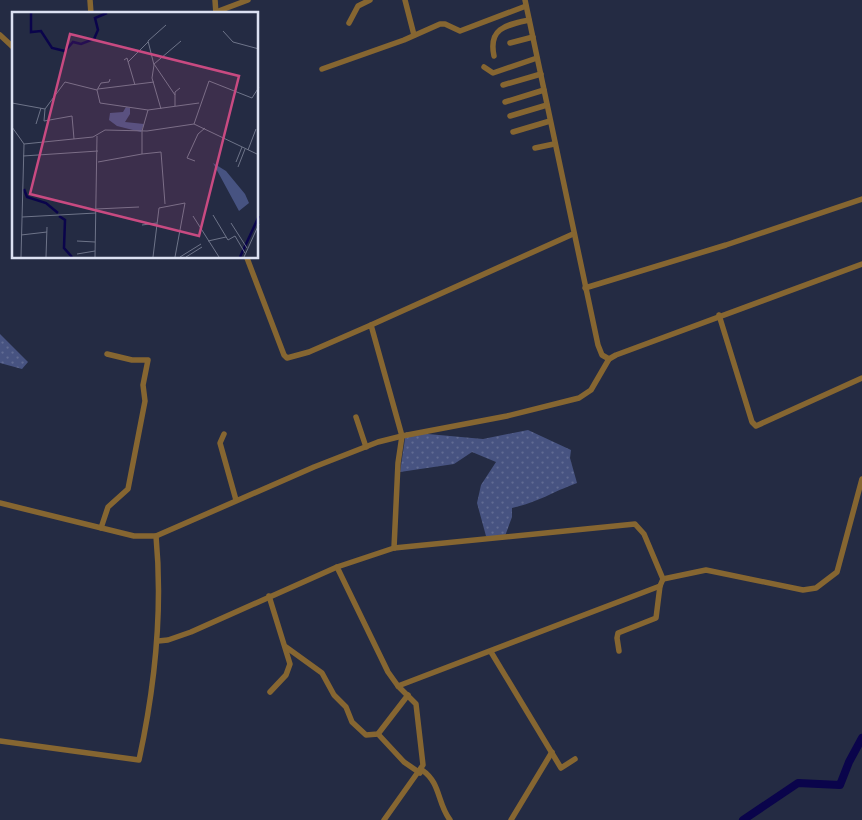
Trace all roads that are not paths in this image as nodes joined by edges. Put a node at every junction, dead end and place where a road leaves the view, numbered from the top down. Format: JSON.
{"nodes":[{"id":1,"x":248,"y":0,"type":"edge"},
{"id":2,"x":370,"y":0,"type":"edge"},
{"id":3,"x":405,"y":0,"type":"edge"},
{"id":4,"x":525,"y":3,"type":"edge"},
{"id":5,"x":218,"y":12,"type":"edge"},
{"id":6,"x":529,"y":20,"type":"junction"},
{"id":7,"x":349,"y":23,"type":"dead end"},
{"id":8,"x":0,"y":35,"type":"edge"},
{"id":9,"x":414,"y":35,"type":"junction"},
{"id":10,"x":533,"y":38,"type":"junction"},
{"id":11,"x":510,"y":43,"type":"dead end"},
{"id":12,"x":12,"y":46,"type":"edge"},
{"id":13,"x":494,"y":56,"type":"dead end"},
{"id":14,"x":537,"y":58,"type":"junction"},
{"id":15,"x":484,"y":68,"type":"dead end"},
{"id":16,"x":322,"y":69,"type":"dead end"},
{"id":17,"x":540,"y":74,"type":"junction"},
{"id":18,"x":503,"y":85,"type":"dead end"},
{"id":19,"x":544,"y":90,"type":"junction"},
{"id":20,"x":505,"y":102,"type":"dead end"},
{"id":21,"x":547,"y":105,"type":"junction"},
{"id":22,"x":510,"y":116,"type":"dead end"},
{"id":23,"x":550,"y":121,"type":"junction"},
{"id":24,"x":513,"y":132,"type":"dead end"},
{"id":25,"x":554,"y":144,"type":"junction"},
{"id":26,"x":535,"y":148,"type":"dead end"},
{"id":27,"x":862,"y":199,"type":"edge"},
{"id":28,"x":573,"y":234,"type":"junction"},
{"id":29,"x":247,"y":259,"type":"edge"},
{"id":30,"x":862,"y":264,"type":"edge"},
{"id":31,"x":585,"y":288,"type":"junction"},
{"id":32,"x":719,"y":315,"type":"junction"},
{"id":33,"x":371,"y":325,"type":"junction"},
{"id":34,"x":107,"y":354,"type":"dead end"},
{"id":35,"x":609,"y":359,"type":"junction"},
{"id":36,"x":862,"y":378,"type":"edge"},
{"id":37,"x":356,"y":417,"type":"dead end"},
{"id":38,"x":224,"y":434,"type":"dead end"},
{"id":39,"x":402,"y":436,"type":"junction"},
{"id":40,"x":366,"y":447,"type":"junction"},
{"id":41,"x":862,"y":479,"type":"edge"},
{"id":42,"x":236,"y":500,"type":"junction"},
{"id":43,"x":0,"y":503,"type":"edge"},
{"id":44,"x":101,"y":528,"type":"junction"},
{"id":45,"x":156,"y":536,"type":"junction"},
{"id":46,"x":394,"y":548,"type":"junction"},
{"id":47,"x":336,"y":566,"type":"junction"},
{"id":48,"x":664,"y":579,"type":"junction"},
{"id":49,"x":660,"y":586,"type":"junction"},
{"id":50,"x":269,"y":596,"type":"junction"},
{"id":51,"x":158,"y":641,"type":"junction"},
{"id":52,"x":286,"y":647,"type":"junction"},
{"id":53,"x":619,"y":651,"type":"dead end"},
{"id":54,"x":491,"y":652,"type":"junction"},
{"id":55,"x":398,"y":686,"type":"junction"},
{"id":56,"x":270,"y":692,"type":"dead end"},
{"id":57,"x":408,"y":695,"type":"junction"},
{"id":58,"x":378,"y":734,"type":"junction"},
{"id":59,"x":0,"y":741,"type":"edge"},
{"id":60,"x":552,"y":752,"type":"junction"},
{"id":61,"x":575,"y":759,"type":"dead end"},
{"id":62,"x":421,"y":771,"type":"junction"},
{"id":63,"x":384,"y":820,"type":"edge"},
{"id":64,"x":450,"y":820,"type":"edge"},
{"id":65,"x":511,"y":820,"type":"edge"}],
"edges":[{"from":1,"to":5,"type":"street"},
{"from":2,"to":7,"type":"street"},
{"from":3,"to":9,"type":"street"},
{"from":4,"to":6,"type":"street"},
{"from":4,"to":9,"type":"street"},
{"from":6,"to":10,"type":"street"},
{"from":6,"to":13,"type":"street"},
{"from":8,"to":12,"type":"street"},
{"from":9,"to":16,"type":"street"},
{"from":10,"to":11,"type":"street"},
{"from":10,"to":14,"type":"street"},
{"from":14,"to":15,"type":"street"},
{"from":14,"to":17,"type":"street"},
{"from":17,"to":18,"type":"street"},
{"from":17,"to":19,"type":"street"},
{"from":19,"to":20,"type":"street"},
{"from":19,"to":21,"type":"street"},
{"from":21,"to":22,"type":"street"},
{"from":21,"to":23,"type":"street"},
{"from":23,"to":24,"type":"street"},
{"from":23,"to":25,"type":"street"},
{"from":25,"to":26,"type":"street"},
{"from":25,"to":28,"type":"street"},
{"from":27,"to":31,"type":"street"},
{"from":28,"to":31,"type":"street"},
{"from":28,"to":33,"type":"street"},
{"from":29,"to":33,"type":"street"},
{"from":30,"to":32,"type":"street"},
{"from":31,"to":35,"type":"street"},
{"from":32,"to":35,"type":"street"},
{"from":32,"to":36,"type":"street"},
{"from":33,"to":39,"type":"street"},
{"from":34,"to":44,"type":"street"},
{"from":35,"to":39,"type":"street"},
{"from":37,"to":40,"type":"street"},
{"from":38,"to":42,"type":"street"},
{"from":39,"to":40,"type":"street"},
{"from":39,"to":46,"type":"street"},
{"from":40,"to":42,"type":"street"},
{"from":41,"to":48,"type":"street"},
{"from":42,"to":45,"type":"street"},
{"from":43,"to":44,"type":"street"},
{"from":44,"to":45,"type":"street"},
{"from":45,"to":51,"type":"street"},
{"from":46,"to":47,"type":"street"},
{"from":46,"to":48,"type":"street"},
{"from":47,"to":50,"type":"street"},
{"from":47,"to":55,"type":"street"},
{"from":48,"to":49,"type":"street"},
{"from":49,"to":53,"type":"street"},
{"from":49,"to":54,"type":"street"},
{"from":50,"to":51,"type":"street"},
{"from":50,"to":52,"type":"street"},
{"from":51,"to":59,"type":"street"},
{"from":52,"to":56,"type":"street"},
{"from":52,"to":58,"type":"street"},
{"from":54,"to":55,"type":"street"},
{"from":54,"to":60,"type":"street"},
{"from":55,"to":57,"type":"street"},
{"from":57,"to":58,"type":"street"},
{"from":57,"to":62,"type":"street"},
{"from":58,"to":62,"type":"street"},
{"from":60,"to":61,"type":"street"},
{"from":60,"to":65,"type":"street"},
{"from":62,"to":63,"type":"street"},
{"from":62,"to":64,"type":"street"}]}
